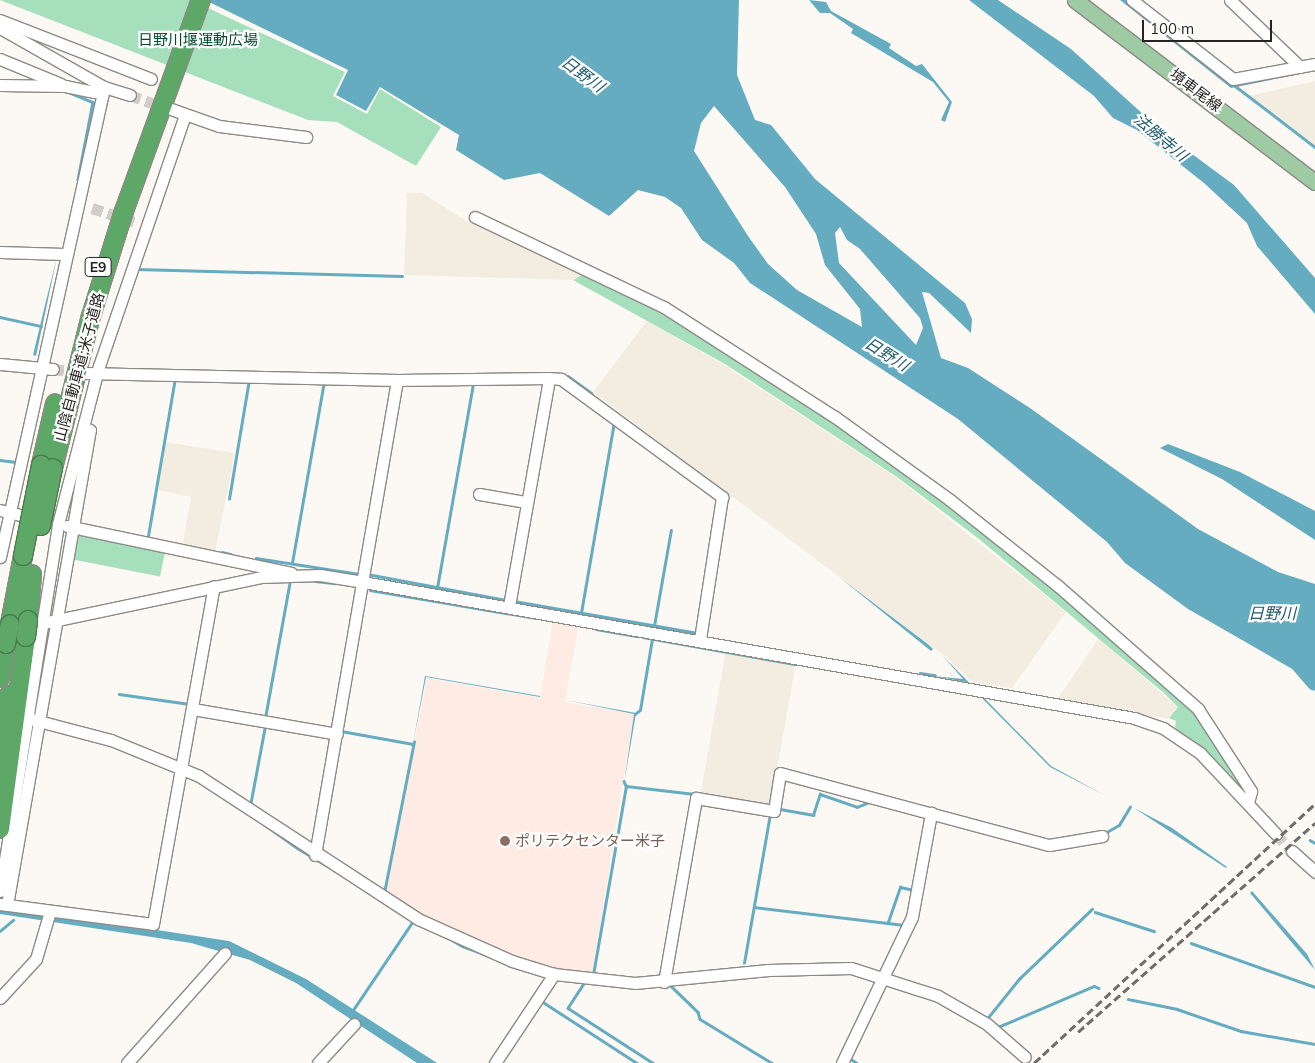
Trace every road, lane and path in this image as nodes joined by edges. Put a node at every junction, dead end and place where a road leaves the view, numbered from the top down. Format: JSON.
{"nodes":[{"id":1,"x":196,"y":0,"type":"edge"},
{"id":2,"x":201,"y":0,"type":"edge"},
{"id":3,"x":1075,"y":0,"type":"edge"},
{"id":4,"x":1132,"y":0,"type":"edge"},
{"id":5,"x":1230,"y":0,"type":"edge"},
{"id":6,"x":0,"y":20,"type":"edge"},
{"id":7,"x":0,"y":28,"type":"edge"},
{"id":8,"x":0,"y":59,"type":"edge"},
{"id":9,"x":1315,"y":64,"type":"edge"},
{"id":10,"x":1300,"y":67,"type":"junction"},
{"id":11,"x":162,"y":76,"type":"junction"},
{"id":12,"x":0,"y":85,"type":"edge"},
{"id":13,"x":65,"y":86,"type":"junction"},
{"id":14,"x":104,"y":87,"type":"junction"},
{"id":15,"x":130,"y":95,"type":"tunnel mouth"},
{"id":16,"x":171,"y":109,"type":"tunnel mouth"},
{"id":17,"x":185,"y":115,"type":"junction"},
{"id":18,"x":306,"y":137,"type":"dead end"},
{"id":19,"x":1315,"y":182,"type":"edge"},
{"id":20,"x":475,"y":217,"type":"dead end"},
{"id":21,"x":0,"y":252,"type":"edge"},
{"id":22,"x":64,"y":254,"type":"junction"},
{"id":23,"x":0,"y":364,"type":"edge"},
{"id":24,"x":40,"y":367,"type":"junction"},
{"id":25,"x":53,"y":368,"type":"tunnel mouth"},
{"id":26,"x":98,"y":370,"type":"junction"},
{"id":27,"x":84,"y":373,"type":"tunnel mouth"},
{"id":28,"x":548,"y":378,"type":"junction"},
{"id":29,"x":397,"y":380,"type":"junction"},
{"id":30,"x":83,"y":427,"type":"junction"},
{"id":31,"x":479,"y":494,"type":"dead end"},
{"id":32,"x":526,"y":502,"type":"junction"},
{"id":33,"x":0,"y":510,"type":"edge"},
{"id":34,"x":12,"y":513,"type":"junction"},
{"id":35,"x":58,"y":524,"type":"junction"},
{"id":36,"x":73,"y":528,"type":"junction"},
{"id":37,"x":0,"y":557,"type":"edge"},
{"id":38,"x":294,"y":574,"type":"junction"},
{"id":39,"x":363,"y":582,"type":"junction"},
{"id":40,"x":214,"y":586,"type":"junction"},
{"id":41,"x":509,"y":606,"type":"junction"},
{"id":42,"x":27,"y":629,"type":"edge"},
{"id":43,"x":700,"y":639,"type":"junction"},
{"id":44,"x":0,"y":678,"type":"edge"},
{"id":45,"x":193,"y":709,"type":"junction"},
{"id":46,"x":35,"y":720,"type":"junction"},
{"id":47,"x":337,"y":734,"type":"junction"},
{"id":48,"x":0,"y":747,"type":"edge"},
{"id":49,"x":182,"y":772,"type":"junction"},
{"id":50,"x":1248,"y":802,"type":"junction"},
{"id":51,"x":931,"y":813,"type":"junction"},
{"id":52,"x":0,"y":829,"type":"edge"},
{"id":53,"x":1276,"y":834,"type":"tunnel mouth"},
{"id":54,"x":1102,"y":836,"type":"dead end"},
{"id":55,"x":1292,"y":851,"type":"tunnel mouth"},
{"id":56,"x":315,"y":855,"type":"junction"},
{"id":57,"x":1315,"y":872,"type":"edge"},
{"id":58,"x":0,"y":892,"type":"edge"},
{"id":59,"x":3,"y":904,"type":"edge"},
{"id":60,"x":50,"y":911,"type":"junction"},
{"id":61,"x":225,"y":953,"type":"dead end"},
{"id":62,"x":883,"y":976,"type":"junction"},
{"id":63,"x":553,"y":977,"type":"junction"},
{"id":64,"x":664,"y":982,"type":"junction"},
{"id":65,"x":0,"y":998,"type":"edge"},
{"id":66,"x":354,"y":1024,"type":"dead end"},
{"id":67,"x":1025,"y":1056,"type":"dead end"},
{"id":68,"x":127,"y":1063,"type":"edge"},
{"id":69,"x":318,"y":1063,"type":"edge"},
{"id":70,"x":495,"y":1063,"type":"edge"},
{"id":71,"x":842,"y":1063,"type":"edge"}],
"edges":[{"from":1,"to":11,"type":"highway","name":"山陰自動車道;米子道路","number":"E9"},
{"from":2,"to":11,"type":"highway","name":"山陰自動車道;米子道路","number":"E9"},
{"from":3,"to":19,"type":"main road","name":"境車尾線"},
{"from":4,"to":10,"type":"street"},
{"from":5,"to":10,"type":"street"},
{"from":6,"to":11,"type":"street"},
{"from":7,"to":14,"type":"street"},
{"from":8,"to":13,"type":"street"},
{"from":9,"to":10,"type":"street"},
{"from":11,"to":42,"type":"highway","name":"山陰自動車道;米子道路","number":"E9","bridge":true},
{"from":12,"to":13,"type":"street"},
{"from":13,"to":14,"type":"street"},
{"from":14,"to":15,"type":"street"},
{"from":14,"to":22,"type":"street"},
{"from":16,"to":17,"type":"street"},
{"from":17,"to":18,"type":"street"},
{"from":17,"to":26,"type":"street"},
{"from":20,"to":50,"type":"street"},
{"from":21,"to":22,"type":"street"},
{"from":22,"to":24,"type":"street"},
{"from":23,"to":24,"type":"street"},
{"from":24,"to":25,"type":"street"},
{"from":24,"to":34,"type":"street"},
{"from":26,"to":27,"type":"street"},
{"from":26,"to":29,"type":"street"},
{"from":26,"to":30,"type":"street"},
{"from":28,"to":29,"type":"street"},
{"from":28,"to":32,"type":"street"},
{"from":28,"to":43,"type":"street"},
{"from":29,"to":39,"type":"street"},
{"from":30,"to":35,"type":"street"},
{"from":30,"to":36,"type":"street"},
{"from":31,"to":32,"type":"street"},
{"from":32,"to":41,"type":"street"},
{"from":33,"to":34,"type":"street"},
{"from":34,"to":35,"type":"street"},
{"from":34,"to":37,"type":"street"},
{"from":35,"to":36,"type":"street"},
{"from":35,"to":42,"type":"street"},
{"from":36,"to":38,"type":"street"},
{"from":36,"to":42,"type":"street"},
{"from":38,"to":39,"type":"street"},
{"from":38,"to":40,"type":"street"},
{"from":39,"to":41,"type":"street"},
{"from":39,"to":47,"type":"street"},
{"from":40,"to":42,"type":"street"},
{"from":40,"to":45,"type":"street"},
{"from":41,"to":43,"type":"street"},
{"from":42,"to":44,"type":"highway","name":"山陰自動車道;米子道路","number":"E9"},
{"from":42,"to":46,"type":"street"},
{"from":42,"to":48,"type":"highway","name":"山陰自動車道;米子道路","number":"E9"},
{"from":42,"to":52,"type":"highway"},
{"from":43,"to":50,"type":"street"},
{"from":45,"to":47,"type":"street"},
{"from":45,"to":49,"type":"street"},
{"from":46,"to":49,"type":"street"},
{"from":46,"to":58,"type":"street"},
{"from":46,"to":59,"type":"street"},
{"from":47,"to":56,"type":"street"},
{"from":49,"to":56,"type":"street"},
{"from":49,"to":60,"type":"street"},
{"from":50,"to":53,"type":"street"},
{"from":51,"to":54,"type":"street"},
{"from":51,"to":62,"type":"street"},
{"from":51,"to":64,"type":"street"},
{"from":55,"to":57,"type":"street"},
{"from":56,"to":63,"type":"street"},
{"from":59,"to":60,"type":"street"},
{"from":60,"to":65,"type":"street"},
{"from":61,"to":68,"type":"street"},
{"from":62,"to":64,"type":"street"},
{"from":62,"to":67,"type":"street"},
{"from":62,"to":71,"type":"street"},
{"from":63,"to":64,"type":"street"},
{"from":63,"to":70,"type":"street"},
{"from":66,"to":69,"type":"street"}]}
